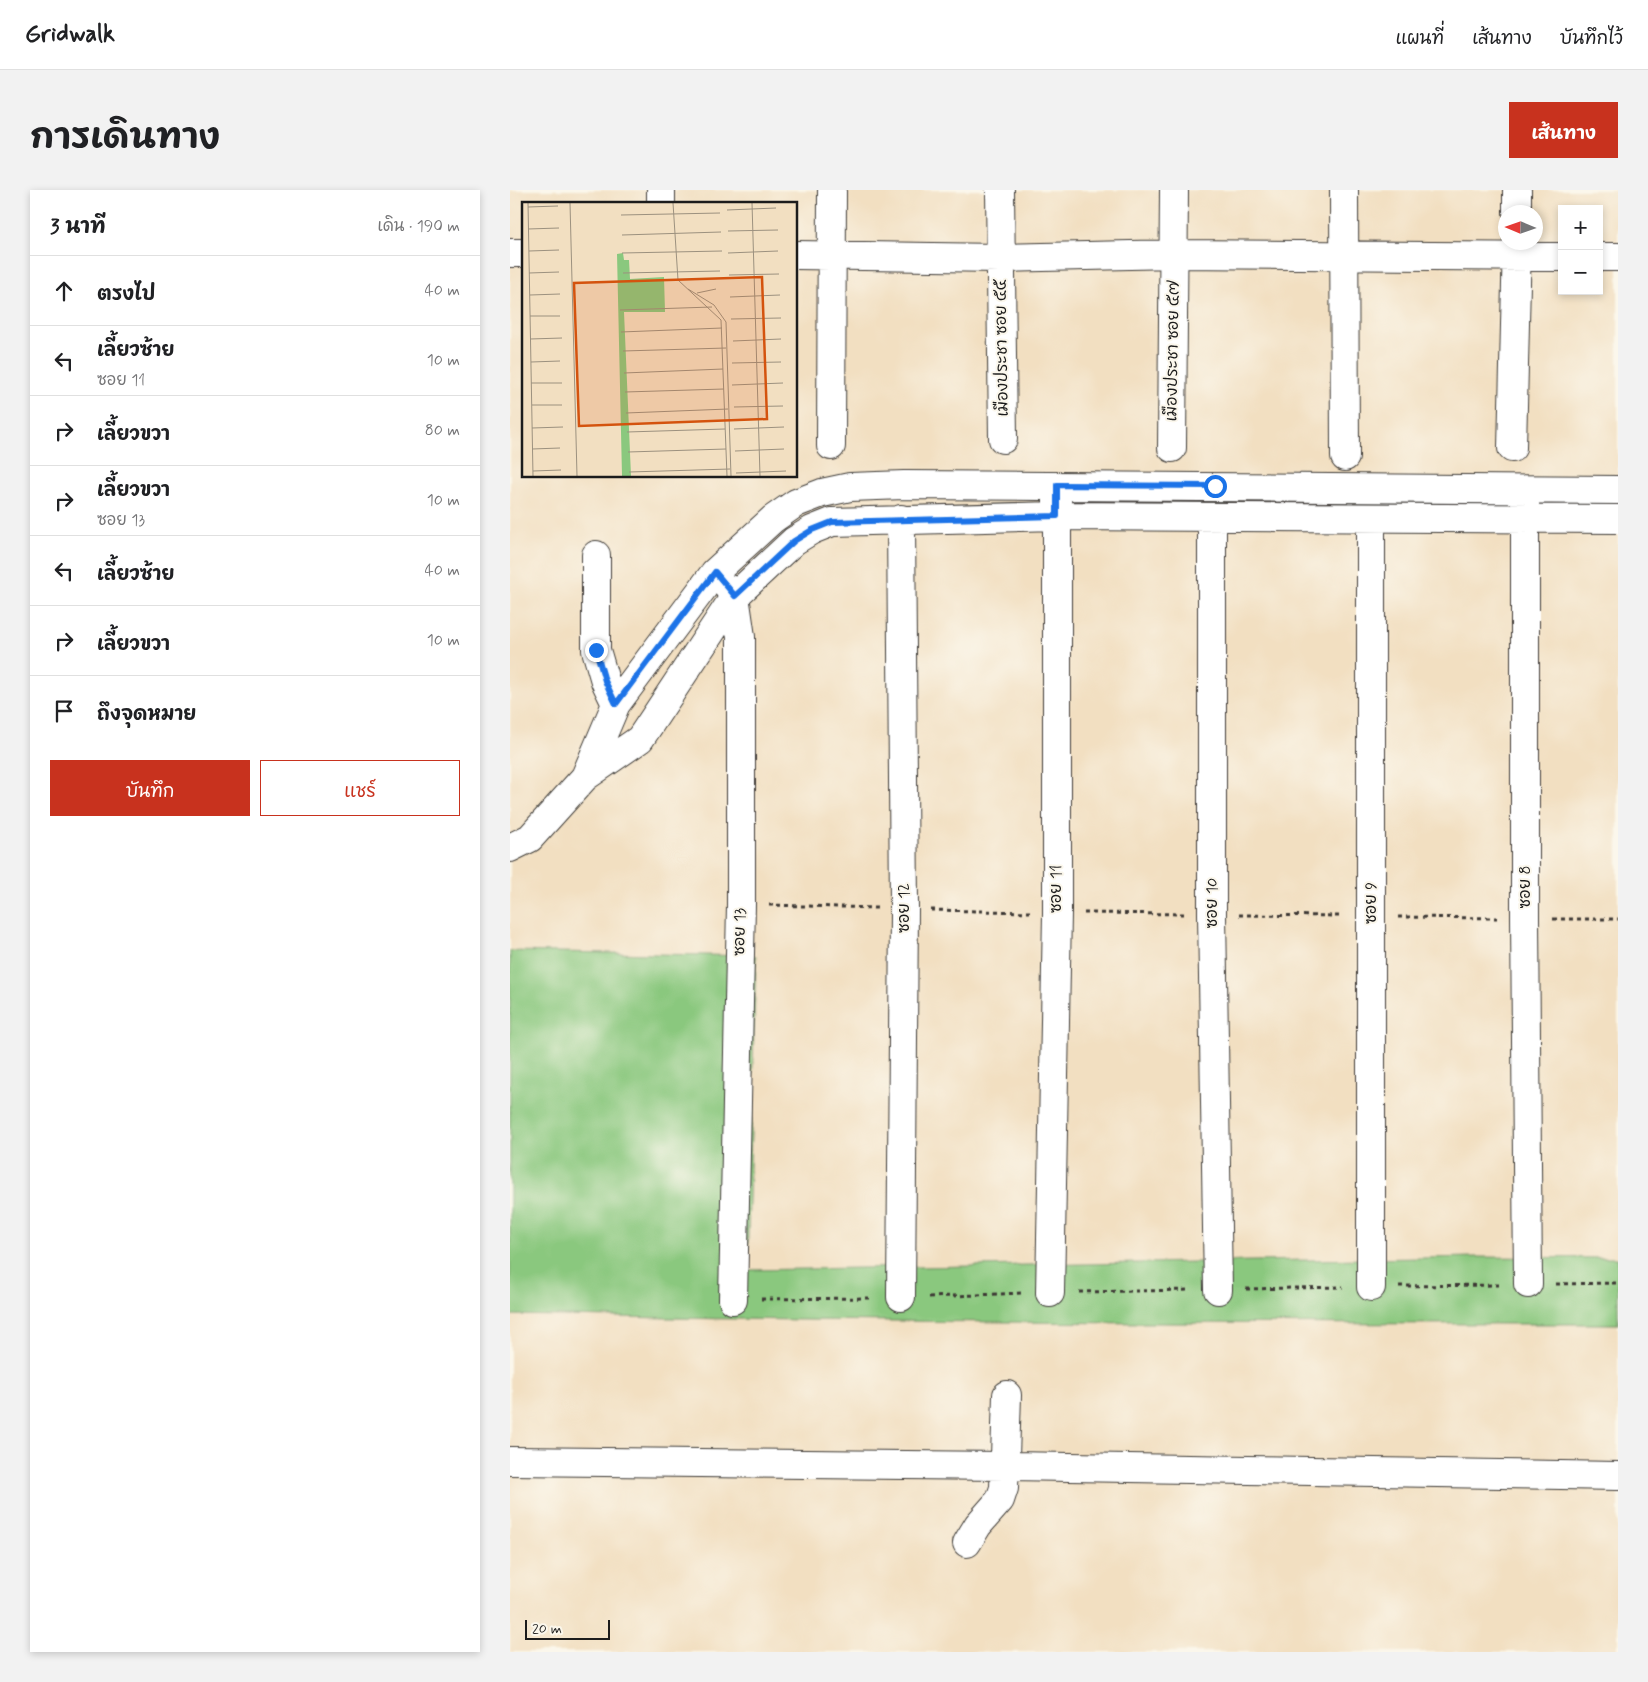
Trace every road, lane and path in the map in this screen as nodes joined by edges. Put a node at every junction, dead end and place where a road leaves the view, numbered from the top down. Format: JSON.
{"nodes":[{"id":1,"x":832,"y":190,"type":"edge"},
{"id":2,"x":1000,"y":190,"type":"edge"},
{"id":3,"x":1174,"y":190,"type":"edge"},
{"id":4,"x":1344,"y":190,"type":"edge"},
{"id":5,"x":1517,"y":190,"type":"edge"},
{"id":6,"x":1517,"y":205,"type":"edge"},
{"id":7,"x":1498,"y":250,"type":"edge"},
{"id":8,"x":1517,"y":250,"type":"edge"},
{"id":9,"x":1523,"y":250,"type":"edge"},
{"id":10,"x":1174,"y":254,"type":"junction"},
{"id":11,"x":1345,"y":254,"type":"junction"},
{"id":12,"x":1558,"y":255,"type":"edge"},
{"id":13,"x":798,"y":256,"type":"edge"},
{"id":14,"x":830,"y":256,"type":"junction"},
{"id":15,"x":1603,"y":257,"type":"edge"},
{"id":16,"x":1618,"y":257,"type":"edge"},
{"id":17,"x":1000,"y":258,"type":"junction"},
{"id":18,"x":1003,"y":438,"type":"dead end"},
{"id":19,"x":831,"y":446,"type":"dead end"},
{"id":20,"x":1172,"y":448,"type":"dead end"},
{"id":21,"x":1512,"y":448,"type":"dead end"},
{"id":22,"x":1345,"y":457,"type":"dead end"},
{"id":23,"x":1057,"y":485,"type":"junction"},
{"id":24,"x":1524,"y":490,"type":"junction"},
{"id":25,"x":1618,"y":490,"type":"edge"},
{"id":26,"x":1057,"y":516,"type":"junction"},
{"id":27,"x":1212,"y":517,"type":"junction"},
{"id":28,"x":901,"y":519,"type":"junction"},
{"id":29,"x":1370,"y":519,"type":"junction"},
{"id":30,"x":1525,"y":519,"type":"junction"},
{"id":31,"x":1618,"y":520,"type":"edge"},
{"id":32,"x":596,"y":555,"type":"dead end"},
{"id":33,"x":715,"y":572,"type":"junction"},
{"id":34,"x":735,"y":596,"type":"junction"},
{"id":35,"x":616,"y":704,"type":"junction"},
{"id":36,"x":585,"y":777,"type":"junction"},
{"id":37,"x":510,"y":848,"type":"edge"},
{"id":38,"x":740,"y":904,"type":"junction"},
{"id":39,"x":904,"y":909,"type":"junction"},
{"id":40,"x":1056,"y":913,"type":"junction"},
{"id":41,"x":1212,"y":914,"type":"junction"},
{"id":42,"x":1371,"y":917,"type":"junction"},
{"id":43,"x":1525,"y":918,"type":"junction"},
{"id":44,"x":1618,"y":920,"type":"edge"},
{"id":45,"x":1618,"y":1283,"type":"edge"},
{"id":46,"x":1528,"y":1284,"type":"junction"},
{"id":47,"x":1371,"y":1287,"type":"junction"},
{"id":48,"x":1218,"y":1290,"type":"junction"},
{"id":49,"x":1050,"y":1292,"type":"junction"},
{"id":50,"x":900,"y":1298,"type":"junction"},
{"id":51,"x":733,"y":1300,"type":"joint"},
{"id":52,"x":1007,"y":1395,"type":"dead end"},
{"id":53,"x":510,"y":1461,"type":"edge"},
{"id":54,"x":1005,"y":1466,"type":"junction"},
{"id":55,"x":1618,"y":1476,"type":"edge"},
{"id":56,"x":967,"y":1543,"type":"dead end"}],
"edges":[{"from":1,"to":14,"type":"street"},
{"from":2,"to":17,"type":"street","name":"เมืองประชา ซอย ๕๕"},
{"from":3,"to":10,"type":"street","name":"เมืองประชา ซอย ๕๗"},
{"from":4,"to":11,"type":"street"},
{"from":5,"to":6,"type":"street"},
{"from":7,"to":11,"type":"street"},
{"from":8,"to":21,"type":"street"},
{"from":9,"to":12,"type":"street"},
{"from":10,"to":11,"type":"street"},
{"from":10,"to":17,"type":"street"},
{"from":10,"to":20,"type":"street","name":"เมืองประชา ซอย ๕๗"},
{"from":11,"to":22,"type":"street"},
{"from":13,"to":14,"type":"street"},
{"from":14,"to":17,"type":"street"},
{"from":14,"to":19,"type":"street"},
{"from":15,"to":16,"type":"street"},
{"from":17,"to":18,"type":"street","name":"เมืองประชา ซอย ๕๕"},
{"from":23,"to":24,"type":"street"},
{"from":23,"to":26,"type":"street","name":"ซอย 11"},
{"from":23,"to":33,"type":"street"},
{"from":24,"to":25,"type":"street"},
{"from":24,"to":30,"type":"street","name":"ซอย 8"},
{"from":26,"to":27,"type":"street"},
{"from":26,"to":28,"type":"street"},
{"from":26,"to":40,"type":"street","name":"ซอย 11"},
{"from":27,"to":29,"type":"street"},
{"from":27,"to":41,"type":"street","name":"ซอย 10"},
{"from":28,"to":34,"type":"street"},
{"from":28,"to":39,"type":"street","name":"ซอย 12"},
{"from":29,"to":30,"type":"street"},
{"from":29,"to":42,"type":"street","name":"ซอย 9"},
{"from":30,"to":31,"type":"street"},
{"from":30,"to":43,"type":"street","name":"ซอย 8"},
{"from":32,"to":35,"type":"street"},
{"from":33,"to":34,"type":"street"},
{"from":33,"to":35,"type":"street"},
{"from":34,"to":36,"type":"street"},
{"from":34,"to":38,"type":"street","name":"ซอย 13"},
{"from":35,"to":36,"type":"street"},
{"from":36,"to":37,"type":"street"},
{"from":38,"to":39,"type":"path"},
{"from":38,"to":51,"type":"street","name":"ซอย 13"},
{"from":39,"to":40,"type":"path"},
{"from":39,"to":50,"type":"street","name":"ซอย 12"},
{"from":40,"to":41,"type":"path"},
{"from":40,"to":49,"type":"street","name":"ซอย 11"},
{"from":41,"to":42,"type":"path"},
{"from":41,"to":48,"type":"street","name":"ซอย 10"},
{"from":42,"to":43,"type":"path"},
{"from":42,"to":47,"type":"street","name":"ซอย 9"},
{"from":43,"to":44,"type":"path"},
{"from":43,"to":46,"type":"street","name":"ซอย 8"},
{"from":45,"to":46,"type":"path"},
{"from":46,"to":47,"type":"path"},
{"from":47,"to":48,"type":"path"},
{"from":48,"to":49,"type":"path"},
{"from":49,"to":50,"type":"path"},
{"from":50,"to":51,"type":"path"},
{"from":52,"to":54,"type":"street"},
{"from":53,"to":54,"type":"street"},
{"from":54,"to":55,"type":"street"},
{"from":54,"to":56,"type":"street"}]}
